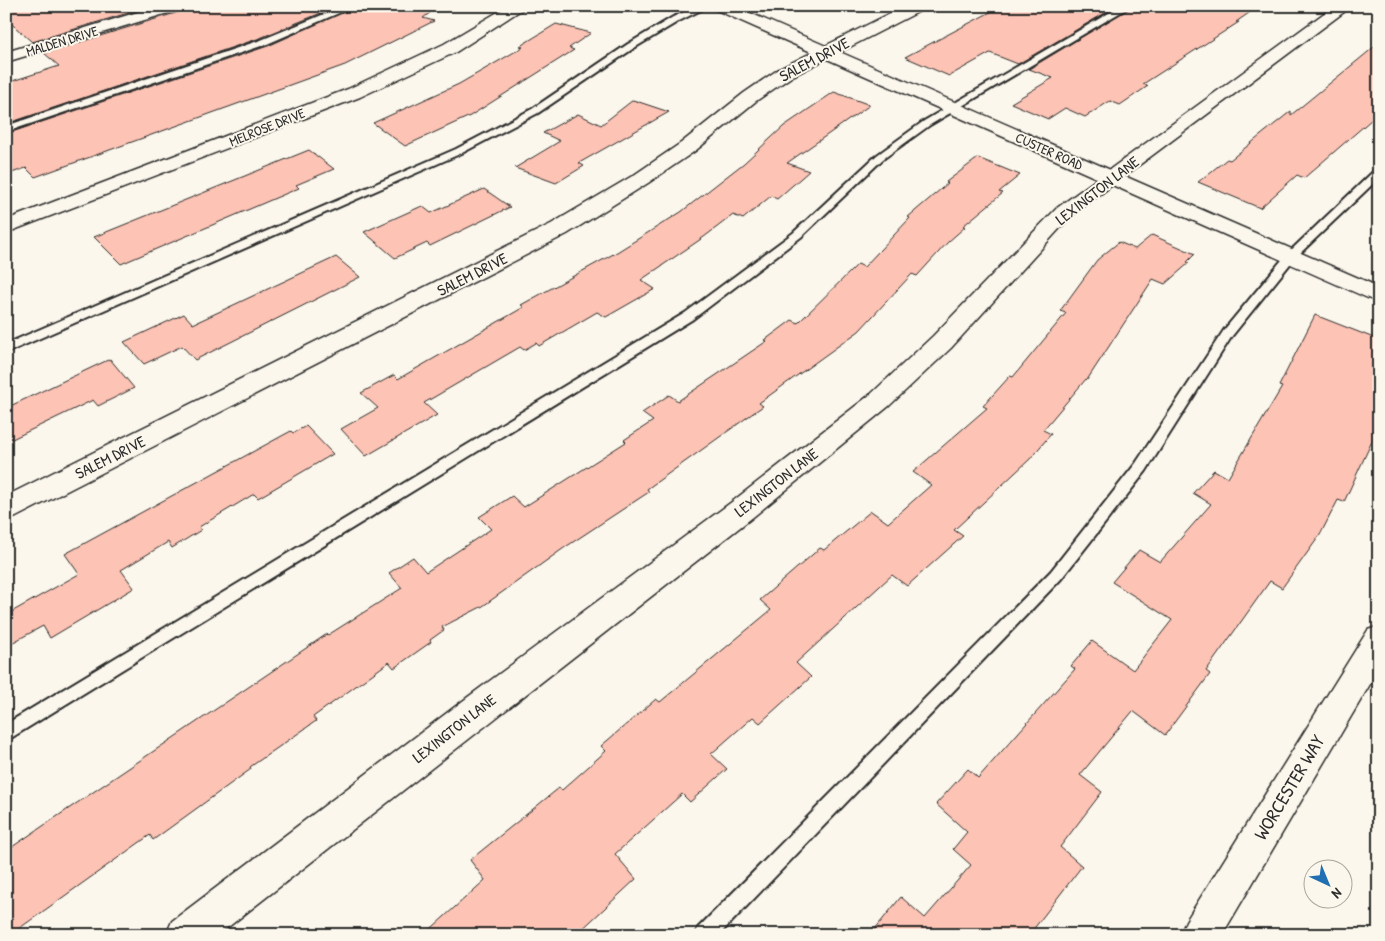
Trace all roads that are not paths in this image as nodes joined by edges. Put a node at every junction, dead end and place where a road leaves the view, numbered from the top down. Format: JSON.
{"nodes":[{"id":1,"x":174,"y":6,"type":"edge"},
{"id":2,"x":350,"y":6,"type":"edge"},
{"id":3,"x":519,"y":6,"type":"edge"},
{"id":4,"x":705,"y":6,"type":"edge"},
{"id":5,"x":720,"y":6,"type":"edge"},
{"id":6,"x":918,"y":6,"type":"edge"},
{"id":7,"x":1127,"y":6,"type":"edge"},
{"id":8,"x":1344,"y":6,"type":"edge"},
{"id":9,"x":824,"y":52,"type":"junction"},
{"id":10,"x":6,"y":57,"type":"edge"},
{"id":11,"x":953,"y":109,"type":"junction"},
{"id":12,"x":6,"y":129,"type":"edge"},
{"id":13,"x":1379,"y":172,"type":"edge"},
{"id":14,"x":1110,"y":178,"type":"junction"},
{"id":15,"x":6,"y":228,"type":"edge"},
{"id":16,"x":1290,"y":258,"type":"junction"},
{"id":17,"x":1379,"y":296,"type":"edge"},
{"id":18,"x":6,"y":349,"type":"edge"},
{"id":19,"x":6,"y":509,"type":"edge"},
{"id":20,"x":1379,"y":640,"type":"edge"},
{"id":21,"x":6,"y":733,"type":"edge"},
{"id":22,"x":186,"y":935,"type":"edge"},
{"id":23,"x":705,"y":935,"type":"edge"},
{"id":24,"x":1200,"y":935,"type":"edge"}],
"edges":[{"from":1,"to":10,"type":"street","name":"MALDEN DRIVE"},
{"from":2,"to":12,"type":"lane"},
{"from":3,"to":15,"type":"street","name":"MELROSE DRIVE"},
{"from":4,"to":18,"type":"lane"},
{"from":5,"to":9,"type":"street","name":"CUSTER ROAD"},
{"from":6,"to":9,"type":"street","name":"SALEM DRIVE"},
{"from":7,"to":11,"type":"lane"},
{"from":8,"to":14,"type":"street","name":"LEXINGTON LANE"},
{"from":9,"to":11,"type":"street","name":"CUSTER ROAD"},
{"from":9,"to":19,"type":"street","name":"SALEM DRIVE"},
{"from":11,"to":14,"type":"street","name":"CUSTER ROAD"},
{"from":11,"to":21,"type":"lane"},
{"from":13,"to":16,"type":"lane"},
{"from":14,"to":16,"type":"street","name":"CUSTER ROAD"},
{"from":14,"to":22,"type":"street","name":"LEXINGTON LANE"},
{"from":16,"to":17,"type":"street","name":"CUSTER ROAD"},
{"from":16,"to":23,"type":"lane"},
{"from":20,"to":24,"type":"street","name":"WORCESTER WAY"}]}
